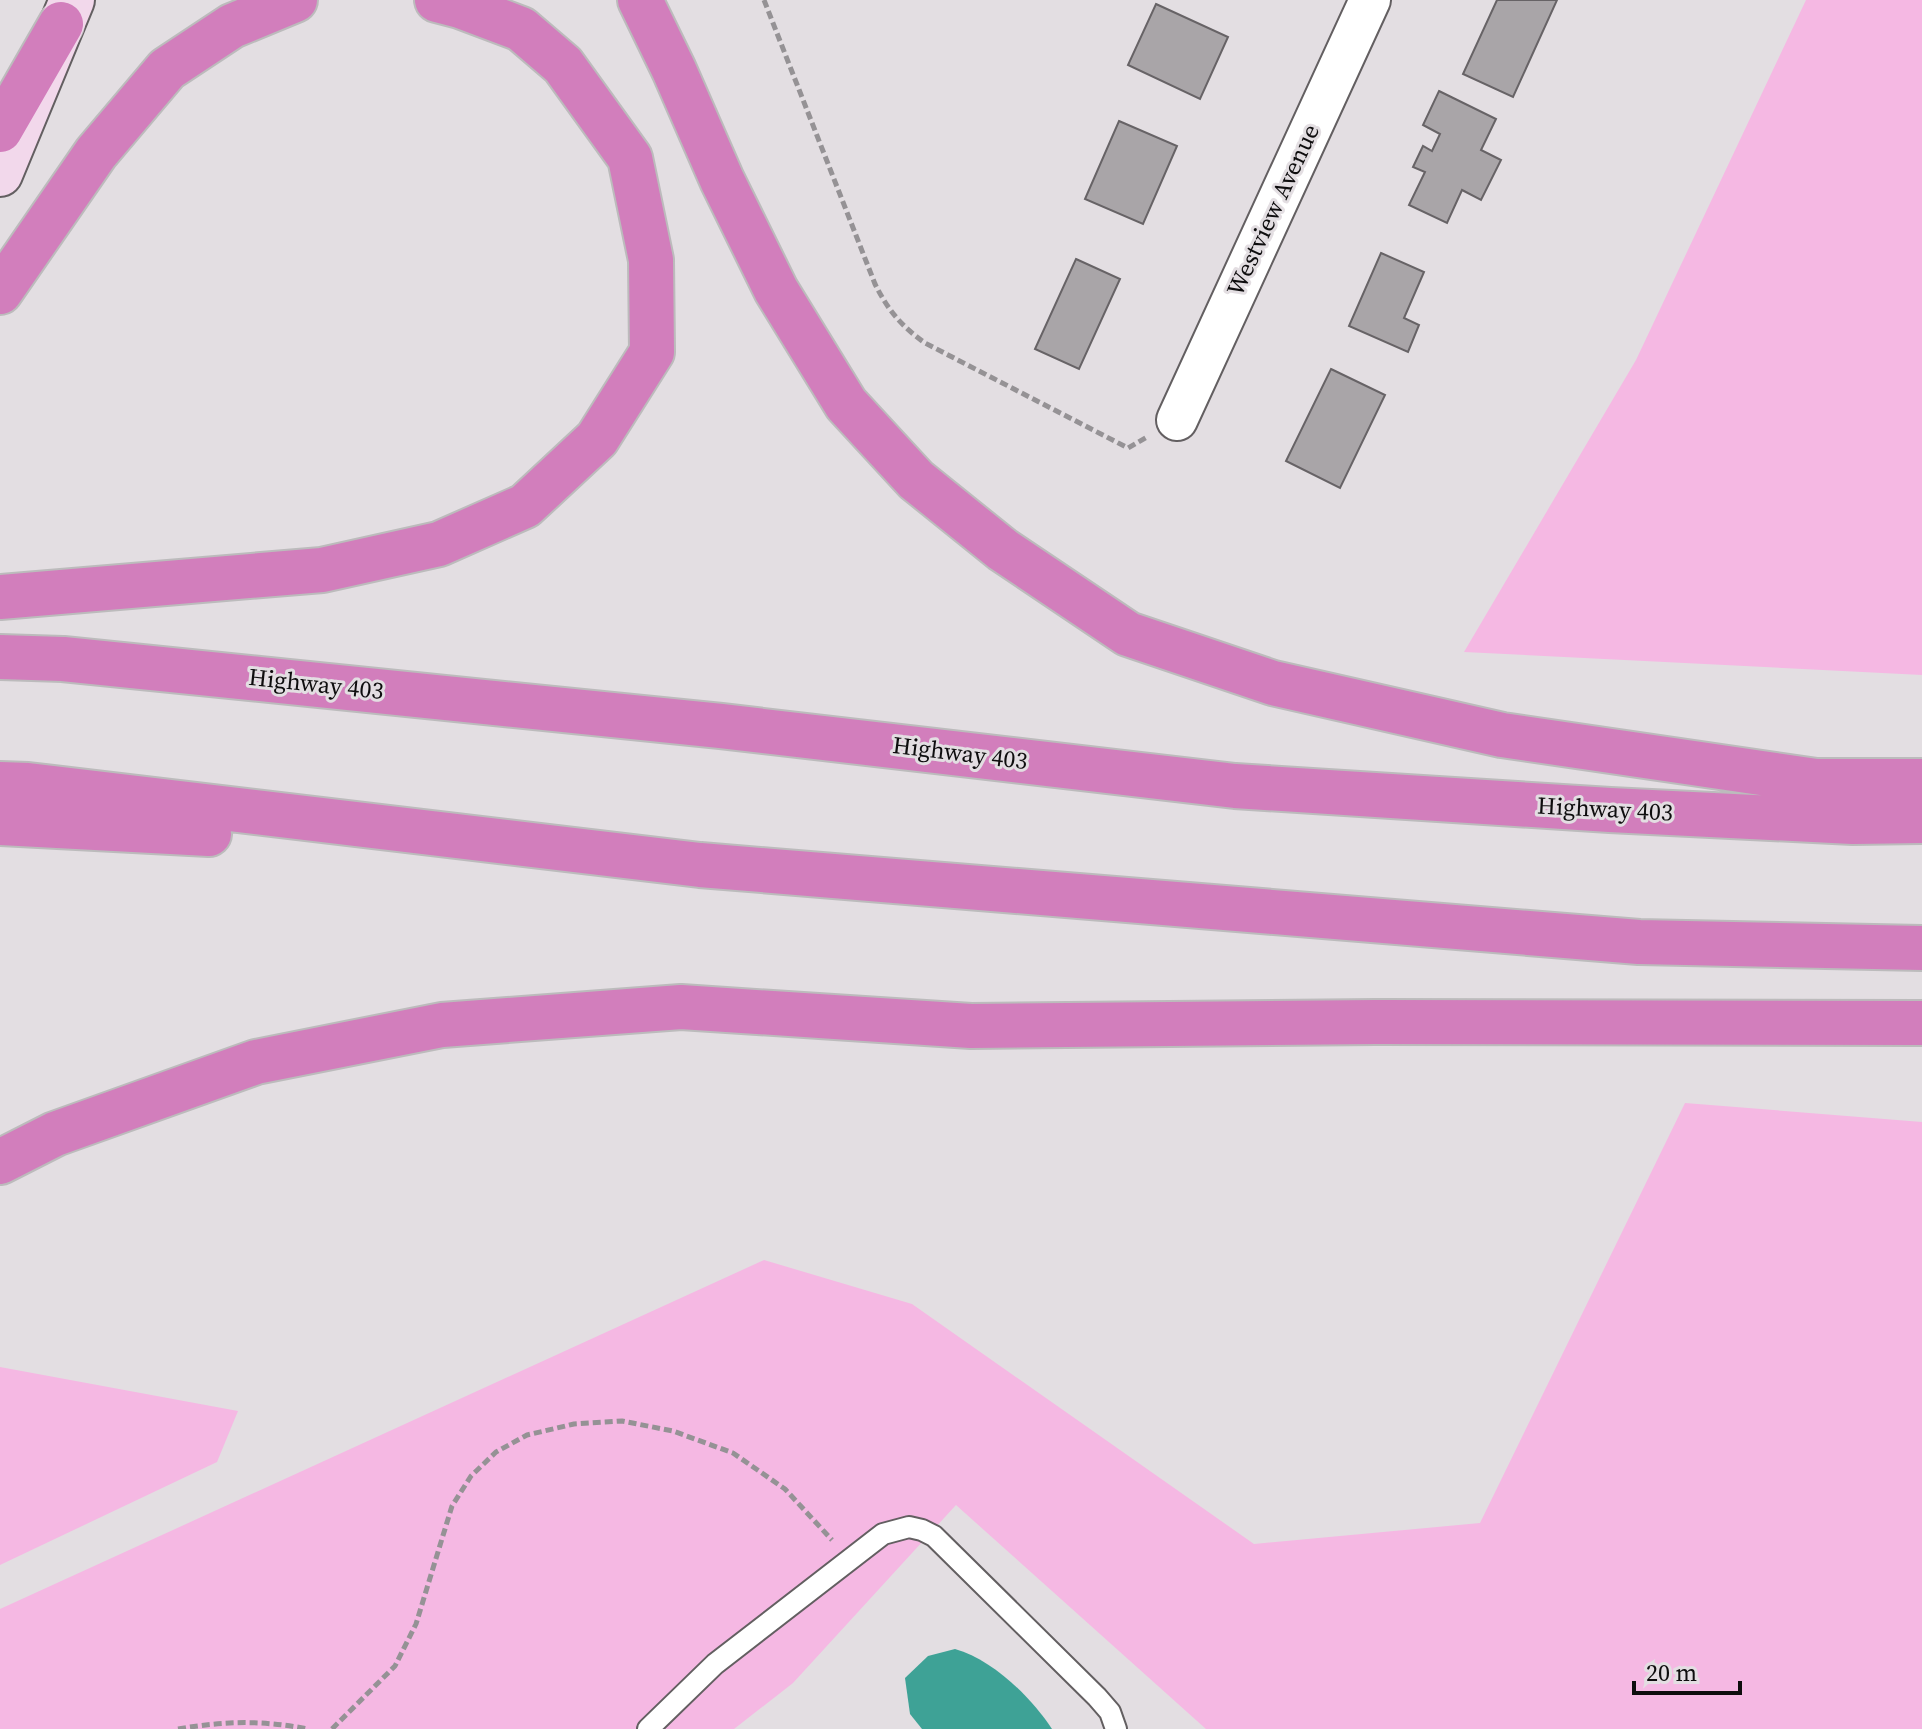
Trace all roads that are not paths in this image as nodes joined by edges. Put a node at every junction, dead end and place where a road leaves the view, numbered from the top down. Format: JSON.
{"nodes":[{"id":1,"x":295,"y":0,"type":"edge"},
{"id":2,"x":437,"y":0,"type":"edge"},
{"id":3,"x":640,"y":0,"type":"edge"},
{"id":4,"x":1370,"y":0,"type":"edge"},
{"id":5,"x":67,"y":12,"type":"edge"},
{"id":6,"x":0,"y":130,"type":"edge"},
{"id":7,"x":0,"y":174,"type":"edge"},
{"id":8,"x":0,"y":292,"type":"edge"},
{"id":9,"x":1177,"y":420,"type":"road end"},
{"id":10,"x":0,"y":597,"type":"edge"},
{"id":11,"x":0,"y":657,"type":"edge"},
{"id":12,"x":1922,"y":781,"type":"edge"},
{"id":13,"x":0,"y":784,"type":"edge"},
{"id":14,"x":1922,"y":821,"type":"edge"},
{"id":15,"x":0,"y":823,"type":"edge"},
{"id":16,"x":700,"y":865,"type":"junction"},
{"id":17,"x":1922,"y":948,"type":"edge"},
{"id":18,"x":1922,"y":1023,"type":"edge"},
{"id":19,"x":0,"y":1162,"type":"edge"},
{"id":20,"x":648,"y":1729,"type":"edge"},
{"id":21,"x":1116,"y":1729,"type":"edge"}],
"edges":[{"from":1,"to":8,"type":"highway"},
{"from":2,"to":10,"type":"highway"},
{"from":3,"to":12,"type":"highway"},
{"from":4,"to":9,"type":"street","name":"Westview Avenue"},
{"from":5,"to":6,"type":"highway"},
{"from":5,"to":7,"type":"main road"},
{"from":11,"to":14,"type":"highway","name":"Highway 403"},
{"from":13,"to":16,"type":"highway"},
{"from":15,"to":16,"type":"highway"},
{"from":16,"to":17,"type":"highway"},
{"from":18,"to":19,"type":"highway"},
{"from":20,"to":21,"type":"lane"}]}
